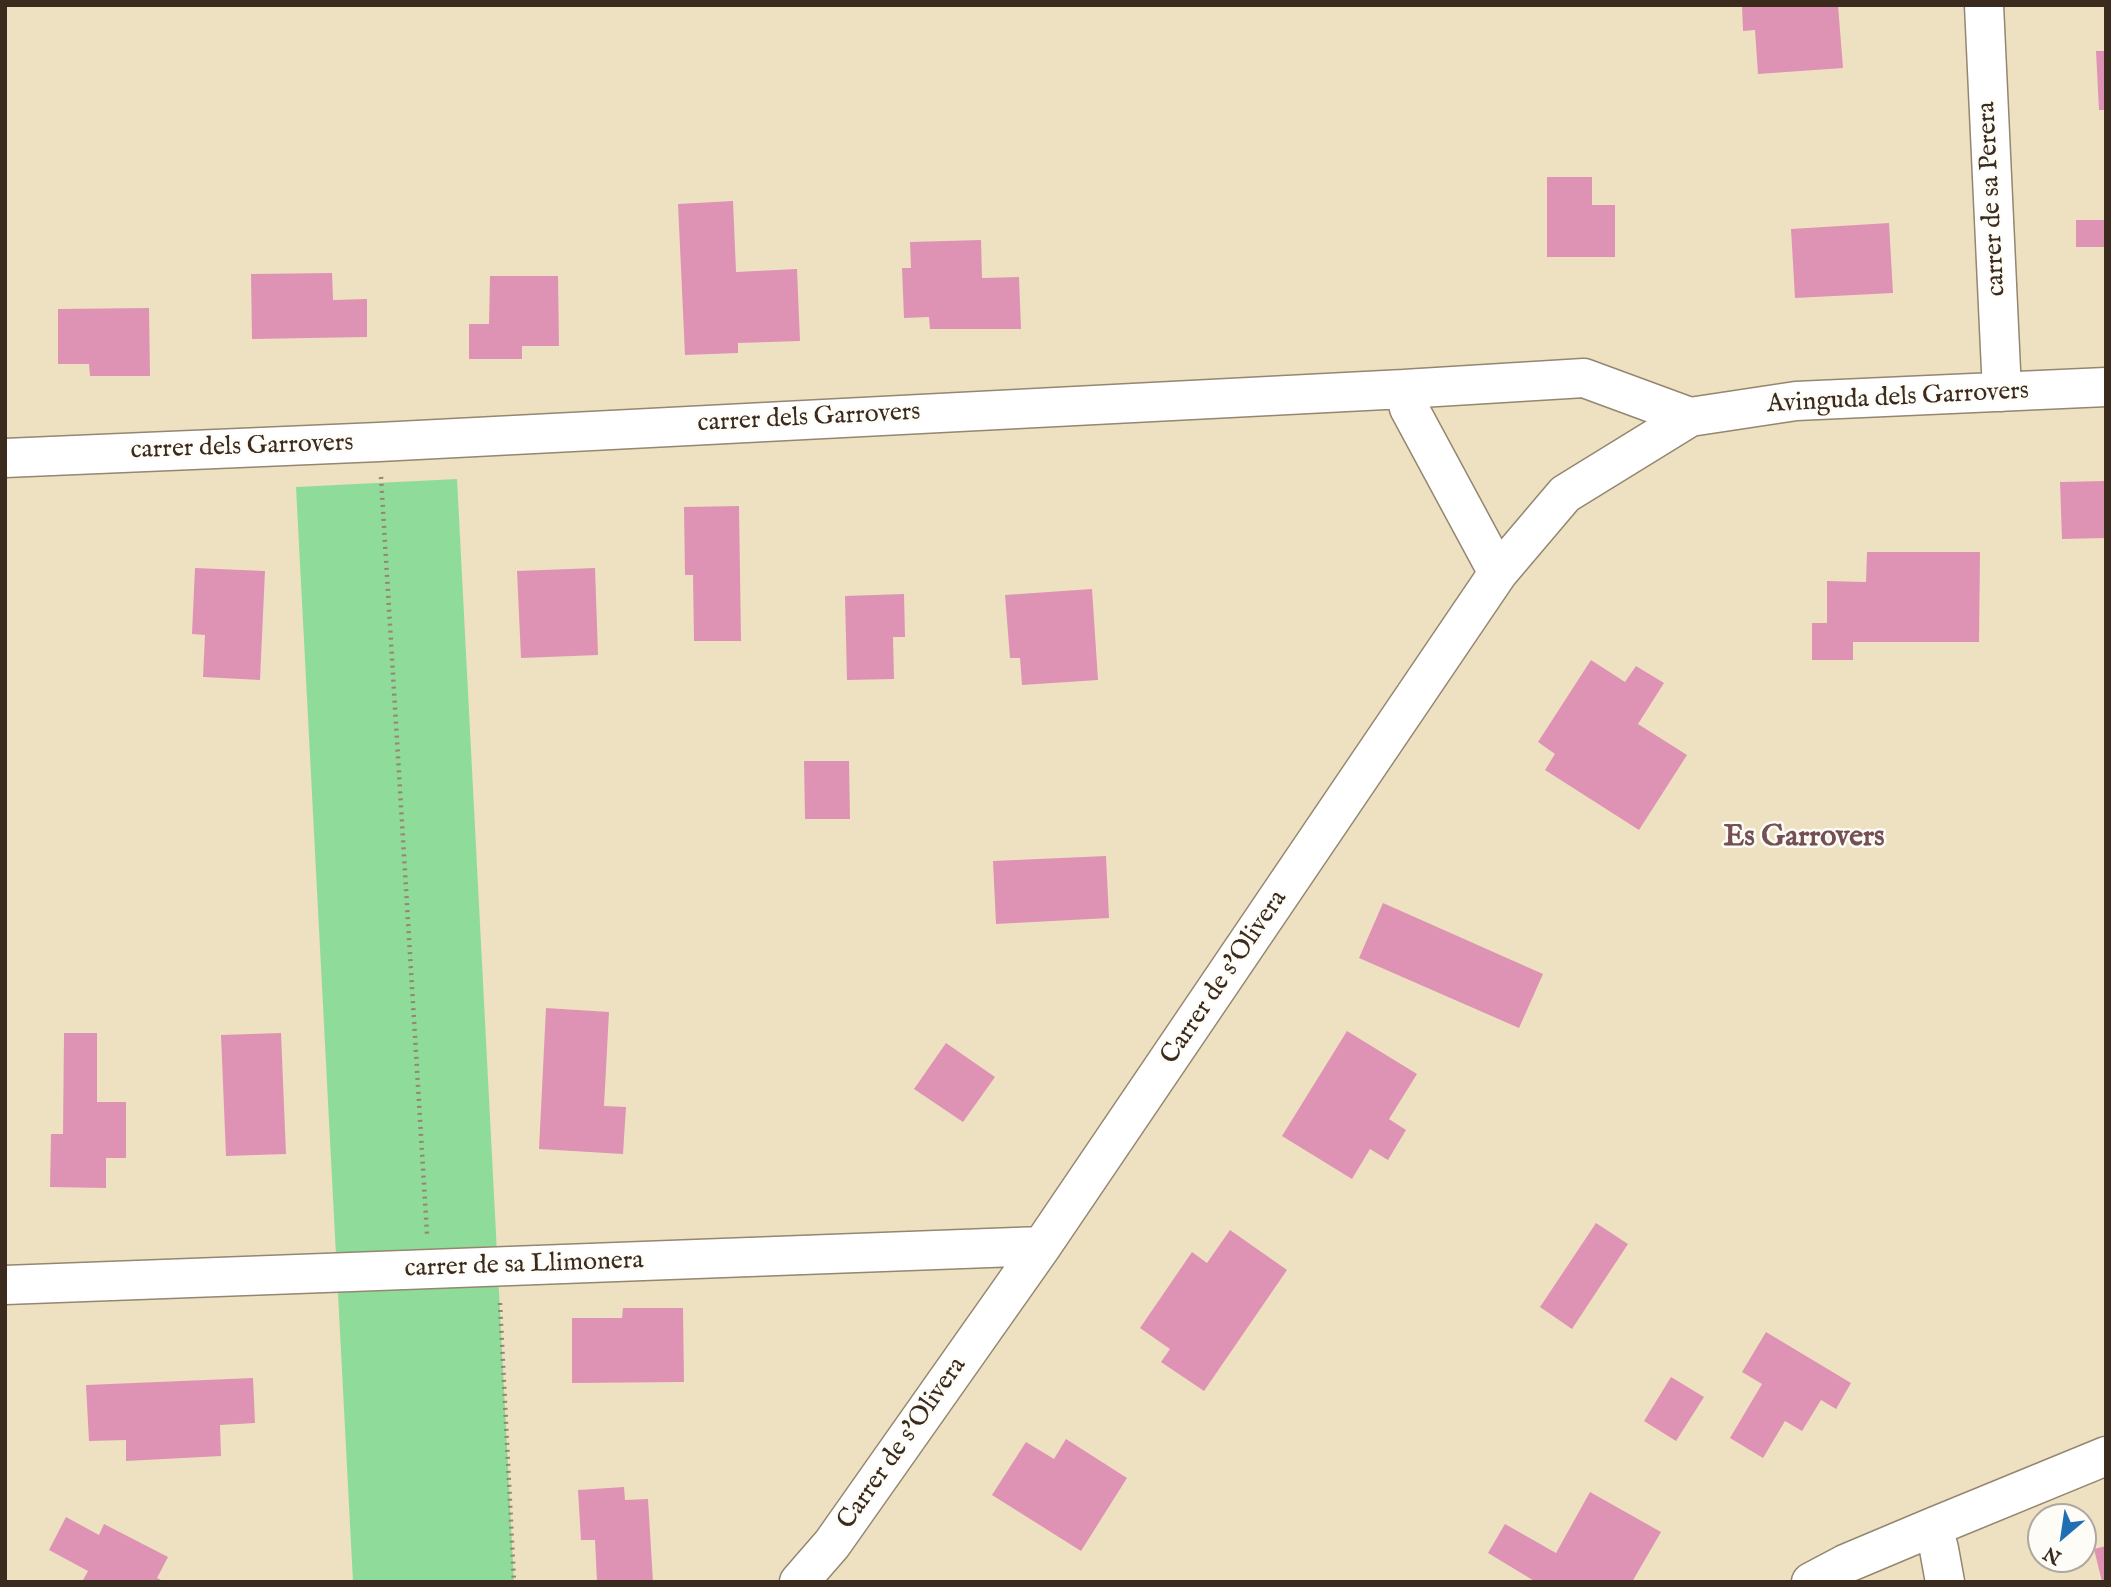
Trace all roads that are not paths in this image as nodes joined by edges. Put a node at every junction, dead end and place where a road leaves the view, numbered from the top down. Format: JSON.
{"nodes":[{"id":1,"x":1984,"y":5,"type":"edge"},
{"id":2,"x":2106,"y":387,"type":"edge"},
{"id":3,"x":1404,"y":389,"type":"junction"},
{"id":4,"x":2002,"y":392,"type":"junction"},
{"id":5,"x":1690,"y":416,"type":"junction"},
{"id":6,"x":5,"y":458,"type":"edge"},
{"id":7,"x":1498,"y":573,"type":"junction"},
{"id":8,"x":1042,"y":1246,"type":"junction"},
{"id":9,"x":5,"y":1285,"type":"edge"},
{"id":10,"x":2106,"y":1456,"type":"edge"},
{"id":11,"x":1933,"y":1527,"type":"junction"},
{"id":12,"x":799,"y":1582,"type":"edge"},
{"id":13,"x":1811,"y":1582,"type":"edge"},
{"id":14,"x":1945,"y":1582,"type":"edge"}],
"edges":[{"from":1,"to":4,"type":"street","name":"carrer de sa Perera"},
{"from":2,"to":4,"type":"street","name":"Avinguda dels Garrovers"},
{"from":3,"to":5,"type":"street","name":"carrer dels Garrovers"},
{"from":3,"to":6,"type":"street","name":"carrer dels Garrovers"},
{"from":3,"to":7,"type":"street"},
{"from":4,"to":5,"type":"street","name":"Avinguda dels Garrovers"},
{"from":5,"to":7,"type":"street","name":"Carrer de s'Olivera"},
{"from":7,"to":8,"type":"street","name":"Carrer de s'Olivera"},
{"from":8,"to":9,"type":"street","name":"carrer de sa Llimonera"},
{"from":8,"to":12,"type":"street","name":"Carrer de s'Olivera"},
{"from":10,"to":11,"type":"street"},
{"from":11,"to":13,"type":"street"},
{"from":11,"to":14,"type":"street"}]}
